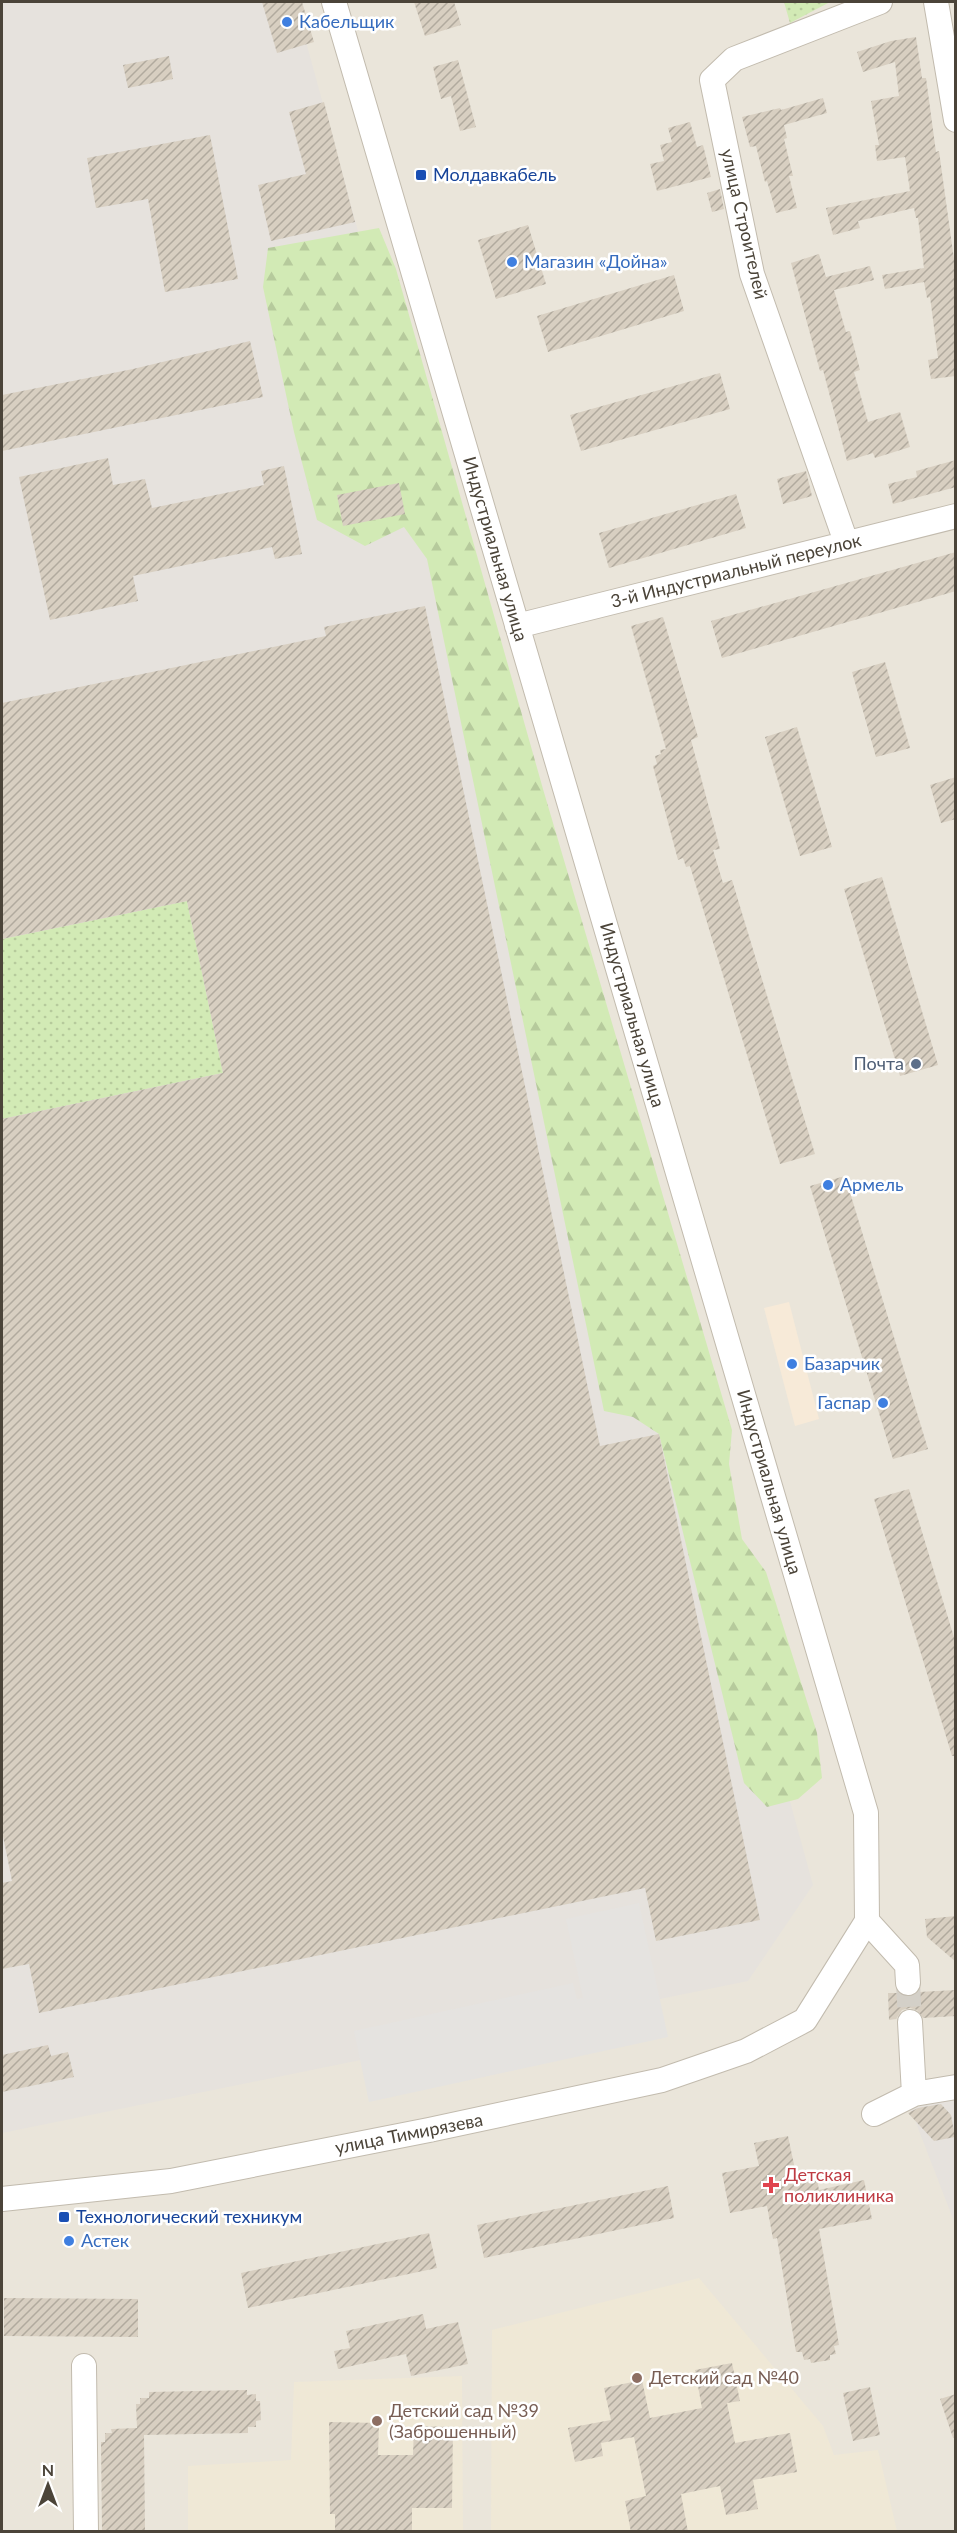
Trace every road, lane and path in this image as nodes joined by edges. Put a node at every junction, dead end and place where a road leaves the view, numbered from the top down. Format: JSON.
{"nodes":[{"id":1,"x":334,"y":2,"type":"edge"},
{"id":2,"x":880,"y":2,"type":"edge"},
{"id":3,"x":936,"y":2,"type":"edge"},
{"id":4,"x":956,"y":120,"type":"edge"},
{"id":5,"x":956,"y":516,"type":"edge"},
{"id":6,"x":846,"y":542,"type":"junction"},
{"id":7,"x":518,"y":626,"type":"junction"},
{"id":8,"x":867,"y":1921,"type":"junction"},
{"id":9,"x":908,"y":1983,"type":"tunnel mouth"},
{"id":10,"x":910,"y":2022,"type":"tunnel mouth"},
{"id":11,"x":953,"y":2092,"type":"edge"},
{"id":12,"x":914,"y":2094,"type":"junction"},
{"id":13,"x":874,"y":2114,"type":"dead end"},
{"id":14,"x":2,"y":2199,"type":"edge"},
{"id":15,"x":84,"y":2366,"type":"dead end"},
{"id":16,"x":86,"y":2532,"type":"edge"}],
"edges":[{"from":1,"to":7,"type":"street","name":"Индустриальная улица"},
{"from":2,"to":6,"type":"street","name":"улица Строителей"},
{"from":3,"to":4,"type":"street"},
{"from":5,"to":6,"type":"street","name":"3-й Индустриальный переулок"},
{"from":6,"to":7,"type":"street","name":"3-й Индустриальный переулок"},
{"from":7,"to":8,"type":"street","name":"Индустриальная улица"},
{"from":8,"to":9,"type":"street"},
{"from":8,"to":14,"type":"street","name":"улица Тимирязева"},
{"from":10,"to":12,"type":"street"},
{"from":11,"to":12,"type":"street"},
{"from":12,"to":13,"type":"street"},
{"from":15,"to":16,"type":"street"}]}
